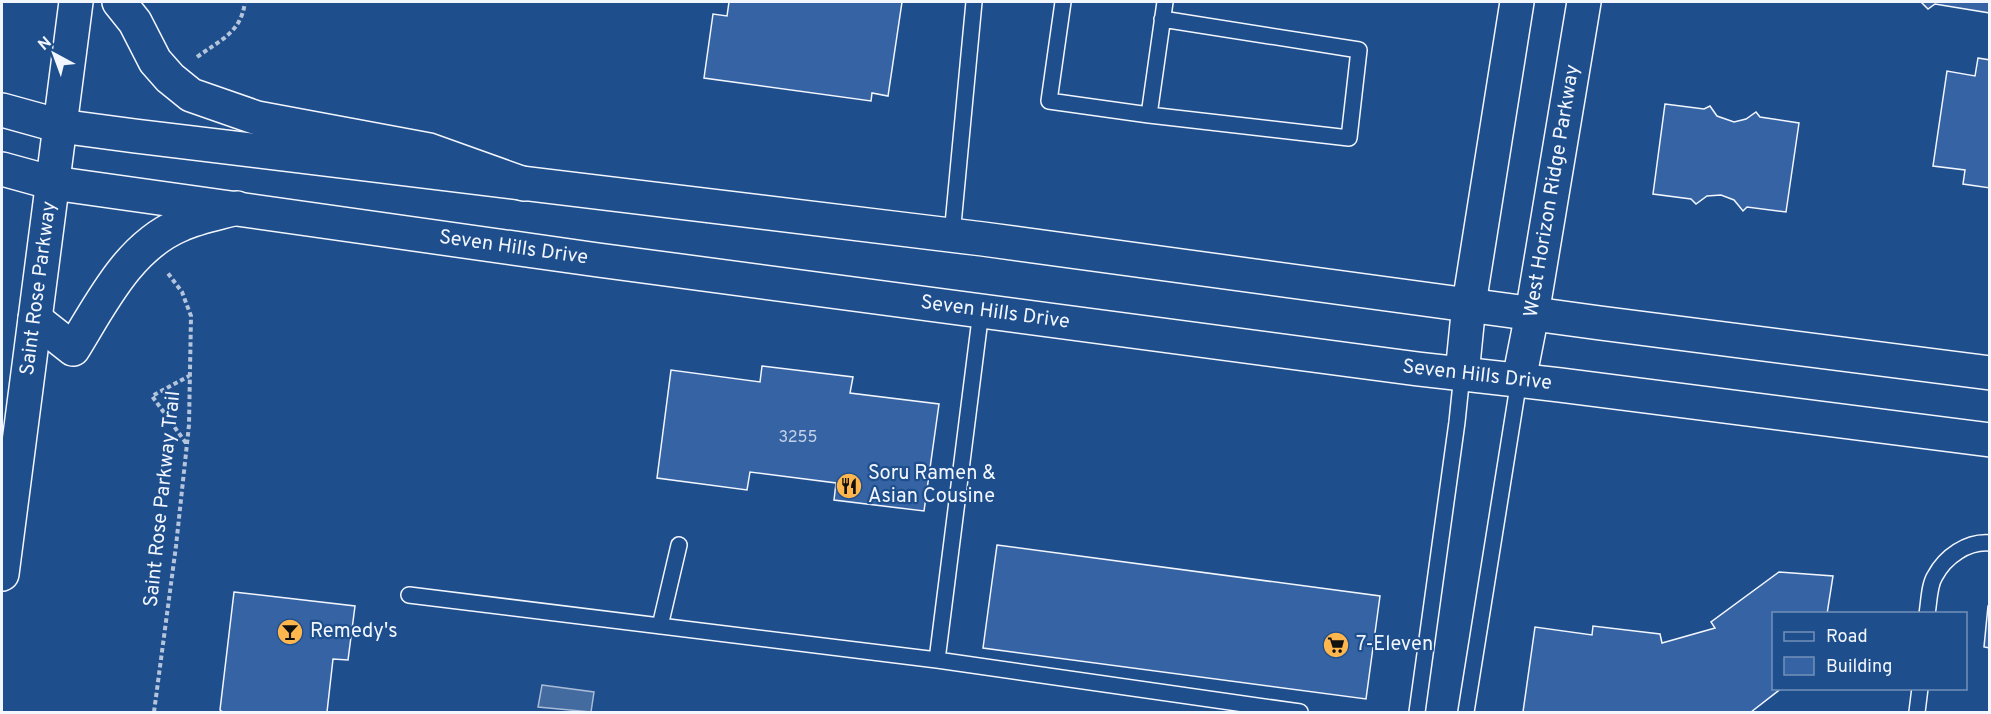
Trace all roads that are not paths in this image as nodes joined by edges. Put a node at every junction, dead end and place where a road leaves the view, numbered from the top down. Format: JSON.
{"nodes":[{"id":1,"x":76,"y":2,"type":"edge"},
{"id":2,"x":119,"y":2,"type":"edge"},
{"id":3,"x":974,"y":2,"type":"edge"},
{"id":4,"x":1063,"y":2,"type":"edge"},
{"id":5,"x":1165,"y":2,"type":"edge"},
{"id":6,"x":1517,"y":2,"type":"edge"},
{"id":7,"x":1584,"y":2,"type":"edge"},
{"id":8,"x":1162,"y":20,"type":"junction"},
{"id":9,"x":2,"y":110,"type":"edge"},
{"id":10,"x":1149,"y":115,"type":"junction"},
{"id":11,"x":60,"y":126,"type":"junction"},
{"id":12,"x":2,"y":168,"type":"edge"},
{"id":13,"x":52,"y":183,"type":"junction"},
{"id":14,"x":524,"y":184,"type":"junction"},
{"id":15,"x":237,"y":208,"type":"junction"},
{"id":16,"x":952,"y":235,"type":"junction"},
{"id":17,"x":1470,"y":304,"type":"junction"},
{"id":18,"x":981,"y":310,"type":"junction"},
{"id":19,"x":1532,"y":314,"type":"junction"},
{"id":20,"x":35,"y":319,"type":"junction"},
{"id":21,"x":1989,"y":373,"type":"edge"},
{"id":22,"x":1462,"y":374,"type":"junction"},
{"id":23,"x":1519,"y":380,"type":"junction"},
{"id":24,"x":1989,"y":440,"type":"edge"},
{"id":25,"x":1989,"y":543,"type":"edge"},
{"id":26,"x":678,"y":545,"type":"dead end"},
{"id":27,"x":2,"y":574,"type":"edge"},
{"id":28,"x":410,"y":595,"type":"dead end"},
{"id":29,"x":1927,"y":612,"type":"edge"},
{"id":30,"x":660,"y":626,"type":"junction"},
{"id":31,"x":937,"y":660,"type":"junction"},
{"id":32,"x":1920,"y":690,"type":"edge"},
{"id":33,"x":1300,"y":712,"type":"edge"},
{"id":34,"x":1417,"y":712,"type":"edge"},
{"id":35,"x":1466,"y":712,"type":"edge"},
{"id":36,"x":1917,"y":712,"type":"edge"}],
"edges":[{"from":1,"to":11,"type":"main road","name":"Saint Rose Parkway"},
{"from":2,"to":14,"type":"main road"},
{"from":3,"to":16,"type":"lane"},
{"from":4,"to":10,"type":"lane"},
{"from":5,"to":8,"type":"lane"},
{"from":6,"to":17,"type":"main road"},
{"from":7,"to":19,"type":"main road","name":"West Horizon Ridge Parkway"},
{"from":8,"to":10,"type":"lane"},
{"from":8,"to":10,"type":"lane"},
{"from":9,"to":11,"type":"main road"},
{"from":11,"to":13,"type":"main road","name":"Saint Rose Parkway"},
{"from":11,"to":14,"type":"main road"},
{"from":12,"to":13,"type":"main road","name":"Seven Hills Drive"},
{"from":13,"to":15,"type":"main road","name":"Seven Hills Drive"},
{"from":13,"to":20,"type":"main road","name":"Saint Rose Parkway"},
{"from":14,"to":16,"type":"main road"},
{"from":15,"to":18,"type":"main road","name":"Seven Hills Drive"},
{"from":15,"to":20,"type":"main road"},
{"from":16,"to":17,"type":"main road"},
{"from":17,"to":19,"type":"main road"},
{"from":17,"to":22,"type":"main road"},
{"from":18,"to":22,"type":"main road","name":"Seven Hills Drive"},
{"from":18,"to":31,"type":"lane"},
{"from":19,"to":21,"type":"main road"},
{"from":19,"to":23,"type":"main road","name":"West Horizon Ridge Parkway"},
{"from":20,"to":27,"type":"main road","name":"Saint Rose Parkway"},
{"from":22,"to":23,"type":"main road","name":"Seven Hills Drive"},
{"from":22,"to":34,"type":"lane"},
{"from":23,"to":24,"type":"main road","name":"Seven Hills Drive"},
{"from":23,"to":35,"type":"lane"},
{"from":25,"to":29,"type":"lane"},
{"from":26,"to":30,"type":"lane"},
{"from":28,"to":30,"type":"lane"},
{"from":30,"to":31,"type":"lane"},
{"from":31,"to":33,"type":"lane"},
{"from":32,"to":36,"type":"lane"}]}
